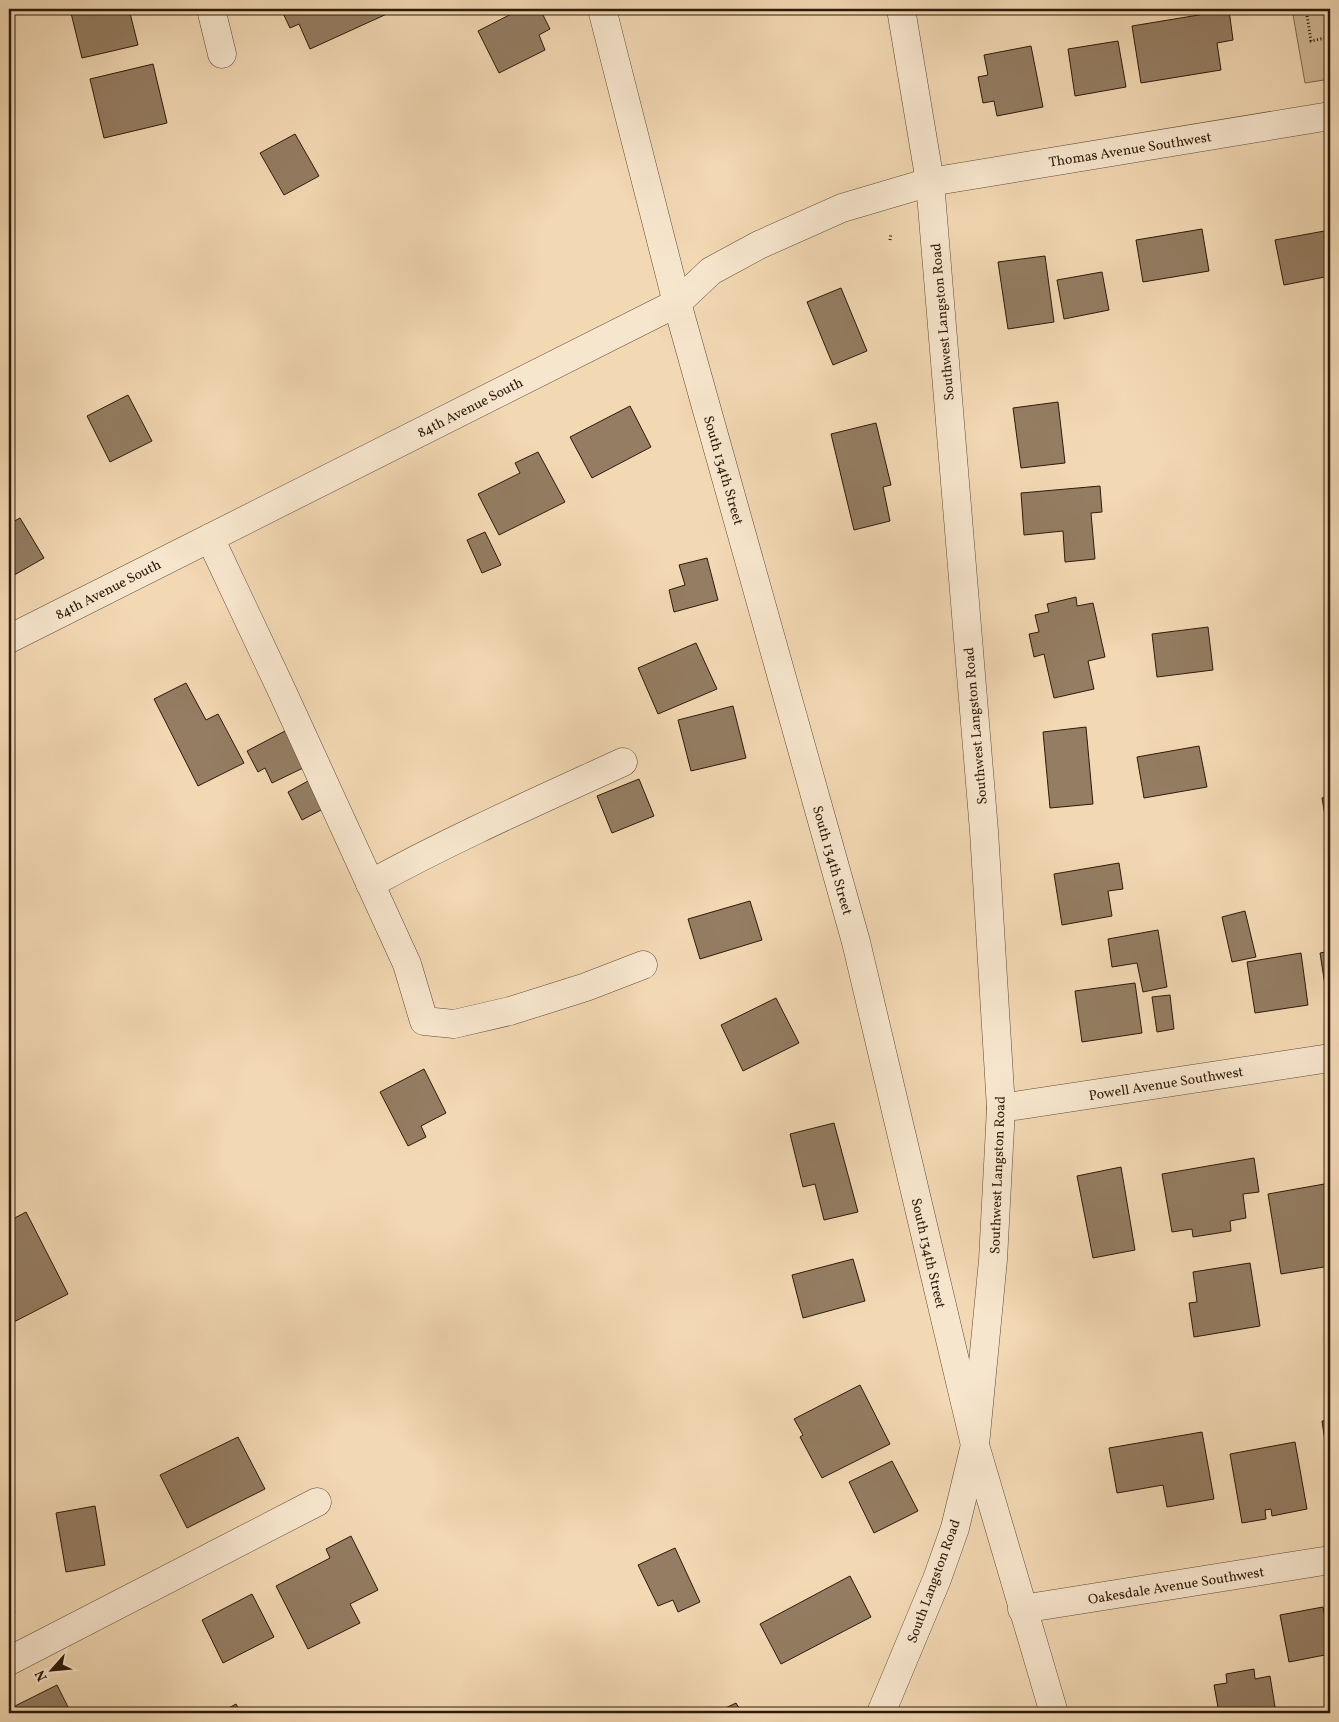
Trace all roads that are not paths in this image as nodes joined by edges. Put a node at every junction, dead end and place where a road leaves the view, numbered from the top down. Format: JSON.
{"nodes":[{"id":1,"x":211,"y":9,"type":"edge"},
{"id":2,"x":602,"y":9,"type":"edge"},
{"id":3,"x":901,"y":9,"type":"edge"},
{"id":4,"x":222,"y":54,"type":"dead end"},
{"id":5,"x":1330,"y":116,"type":"edge"},
{"id":6,"x":930,"y":182,"type":"junction"},
{"id":7,"x":677,"y":303,"type":"junction"},
{"id":8,"x":210,"y":538,"type":"junction"},
{"id":9,"x":9,"y":639,"type":"edge"},
{"id":10,"x":623,"y":762,"type":"dead end"},
{"id":11,"x":370,"y":884,"type":"junction"},
{"id":12,"x":644,"y":966,"type":"dead end"},
{"id":13,"x":1330,"y":1058,"type":"edge"},
{"id":14,"x":1001,"y":1108,"type":"junction"},
{"id":15,"x":975,"y":1445,"type":"junction"},
{"id":16,"x":317,"y":1502,"type":"dead end"},
{"id":17,"x":1330,"y":1560,"type":"edge"},
{"id":18,"x":1022,"y":1609,"type":"junction"},
{"id":19,"x":9,"y":1661,"type":"edge"},
{"id":20,"x":881,"y":1713,"type":"edge"},
{"id":21,"x":1054,"y":1713,"type":"edge"}],
"edges":[{"from":1,"to":4,"type":"street"},
{"from":2,"to":7,"type":"street","name":"South 134th Street"},
{"from":3,"to":6,"type":"street","name":"Southwest Langston Road"},
{"from":5,"to":6,"type":"street","name":"Thomas Avenue Southwest"},
{"from":6,"to":7,"type":"street","name":"84th Avenue South"},
{"from":6,"to":14,"type":"street","name":"Southwest Langston Road"},
{"from":7,"to":8,"type":"street","name":"84th Avenue South"},
{"from":7,"to":15,"type":"street","name":"South 134th Street"},
{"from":8,"to":9,"type":"street","name":"84th Avenue South"},
{"from":8,"to":11,"type":"street"},
{"from":10,"to":11,"type":"street"},
{"from":11,"to":12,"type":"street"},
{"from":13,"to":14,"type":"street","name":"Powell Avenue Southwest"},
{"from":14,"to":15,"type":"street","name":"Southwest Langston Road"},
{"from":15,"to":18,"type":"street","name":"South 134th Street"},
{"from":15,"to":20,"type":"street","name":"South Langston Road"},
{"from":16,"to":19,"type":"street"},
{"from":17,"to":18,"type":"street","name":"Oakesdale Avenue Southwest"},
{"from":18,"to":21,"type":"street","name":"South 134th Street"}]}
